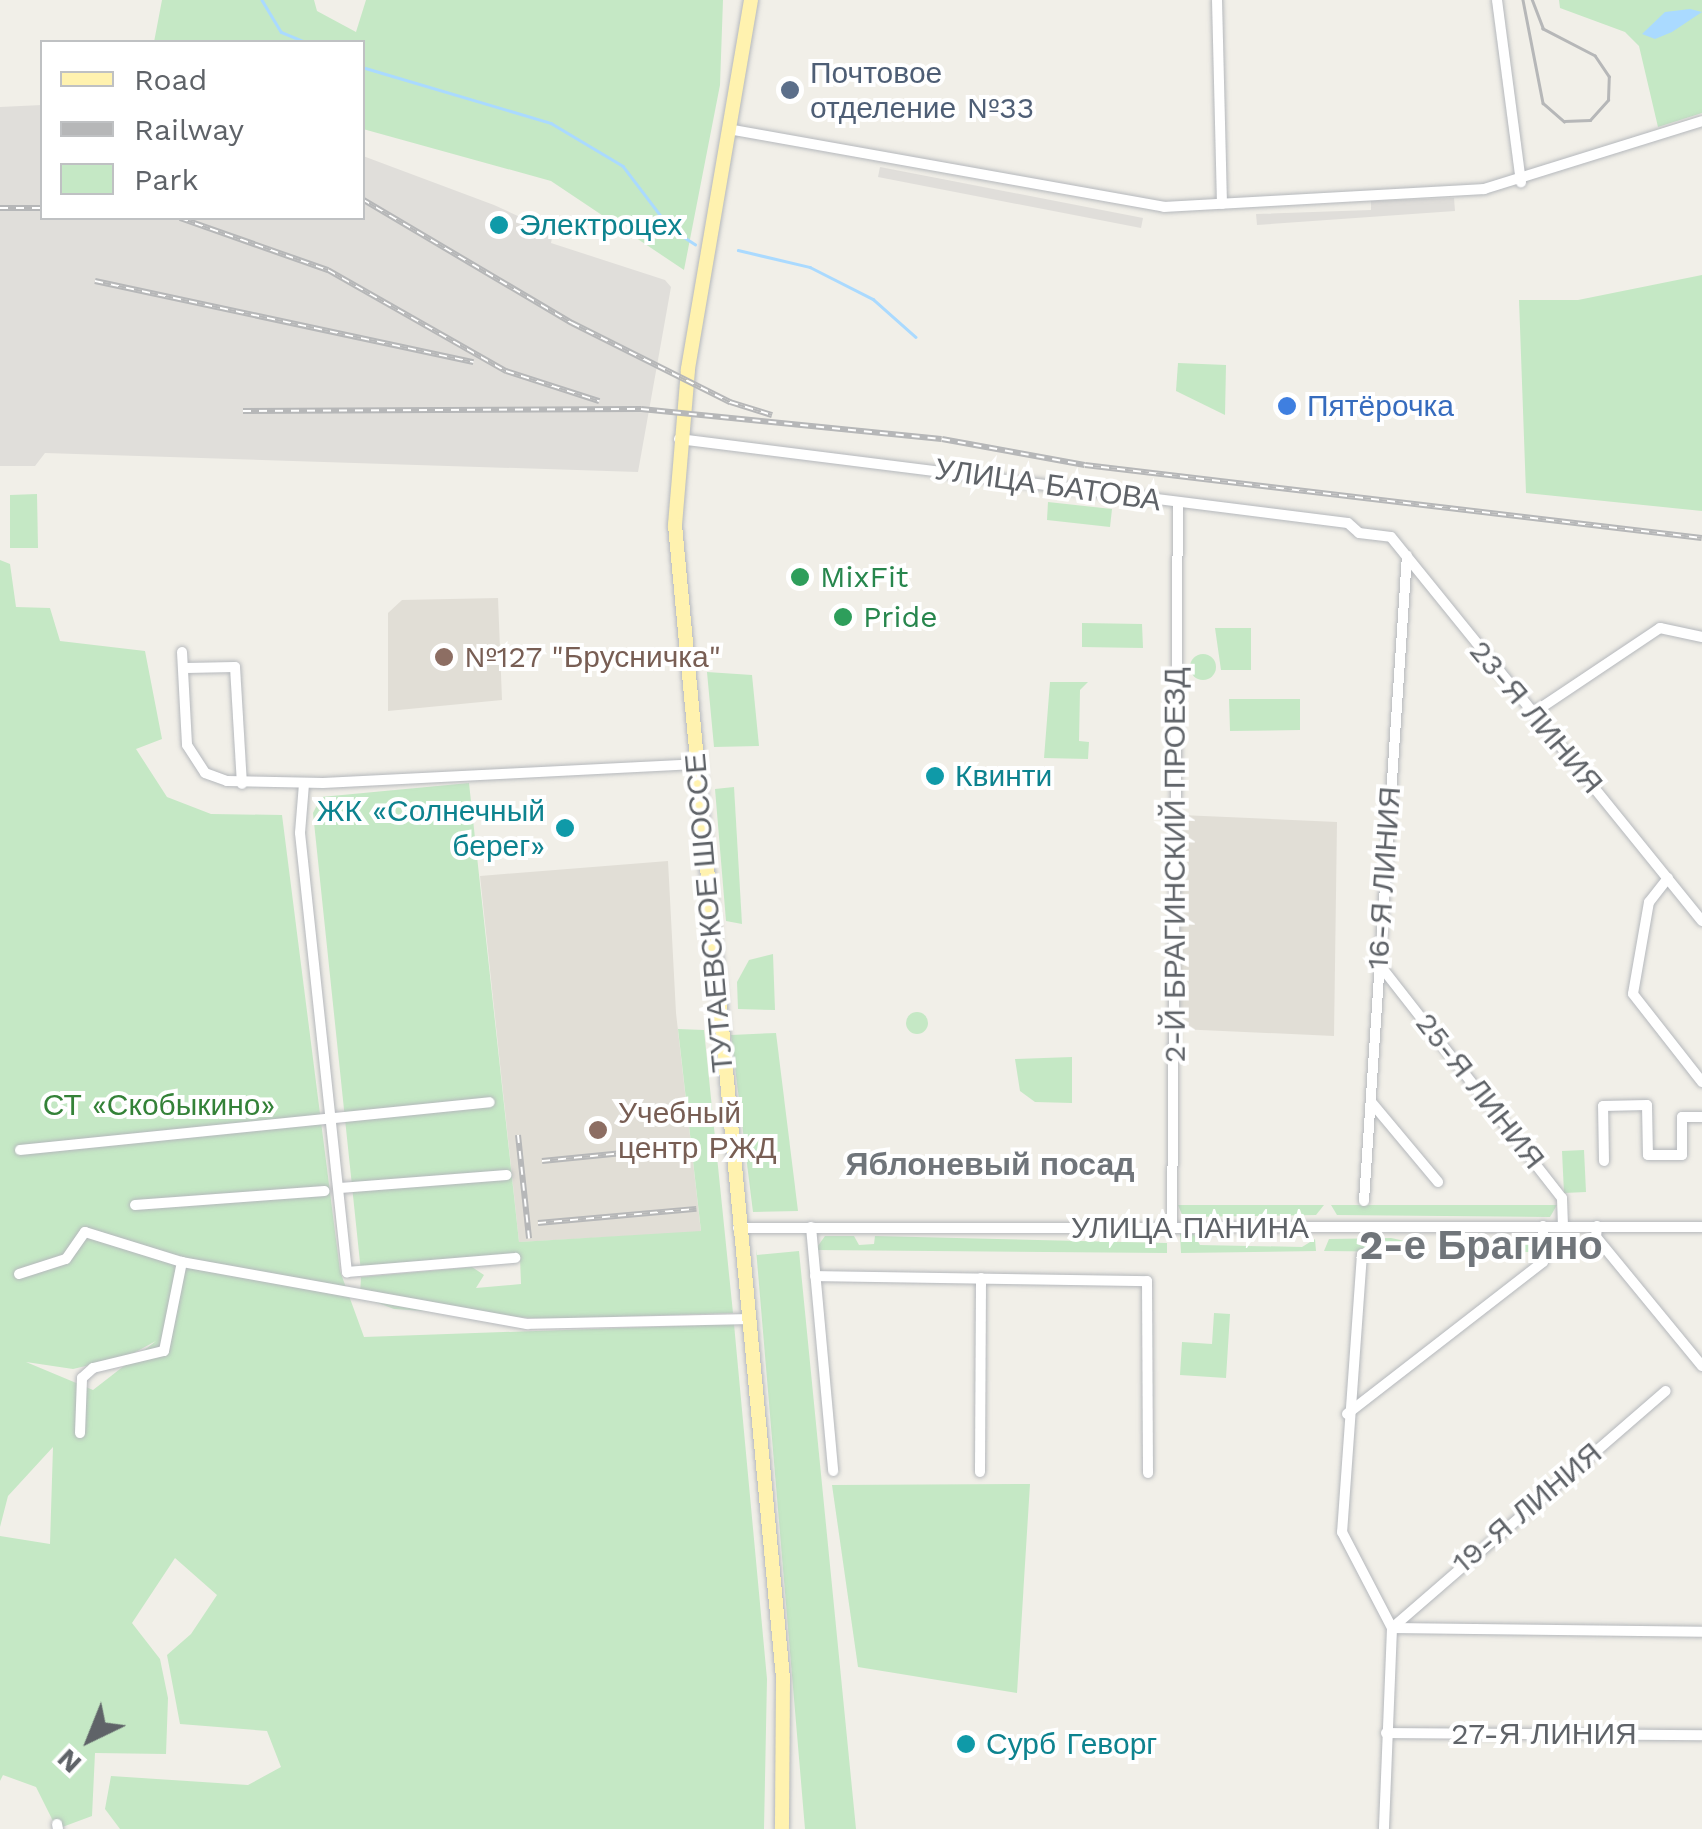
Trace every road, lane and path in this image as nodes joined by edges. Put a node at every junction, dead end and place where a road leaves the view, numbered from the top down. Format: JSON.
{"nodes":[{"id":1,"x":751,"y":0,"type":"edge"},
{"id":2,"x":1216,"y":0,"type":"edge"},
{"id":3,"x":1497,"y":0,"type":"edge"},
{"id":4,"x":1702,"y":121,"type":"edge"},
{"id":5,"x":728,"y":129,"type":"junction"},
{"id":6,"x":1521,"y":182,"type":"junction"},
{"id":7,"x":1222,"y":204,"type":"junction"},
{"id":8,"x":678,"y":439,"type":"junction"},
{"id":9,"x":1178,"y":502,"type":"junction"},
{"id":10,"x":1407,"y":554,"type":"junction"},
{"id":11,"x":1702,"y":637,"type":"edge"},
{"id":12,"x":182,"y":652,"type":"dead end"},
{"id":13,"x":186,"y":668,"type":"junction"},
{"id":14,"x":1533,"y":713,"type":"junction"},
{"id":15,"x":696,"y":764,"type":"junction"},
{"id":16,"x":242,"y":784,"type":"junction"},
{"id":17,"x":304,"y":784,"type":"junction"},
{"id":18,"x":1668,"y":878,"type":"junction"},
{"id":19,"x":1697,"y":905,"type":"edge"},
{"id":20,"x":1702,"y":921,"type":"edge"},
{"id":21,"x":1378,"y":964,"type":"junction"},
{"id":22,"x":1702,"y":1082,"type":"edge"},
{"id":23,"x":490,"y":1102,"type":"dead end"},
{"id":24,"x":1372,"y":1103,"type":"junction"},
{"id":25,"x":1702,"y":1117,"type":"edge"},
{"id":26,"x":333,"y":1118,"type":"junction"},
{"id":27,"x":20,"y":1150,"type":"dead end"},
{"id":28,"x":1604,"y":1161,"type":"dead end"},
{"id":29,"x":506,"y":1175,"type":"dead end"},
{"id":30,"x":1438,"y":1182,"type":"dead end"},
{"id":31,"x":340,"y":1188,"type":"junction"},
{"id":32,"x":324,"y":1190,"type":"dead end"},
{"id":33,"x":1364,"y":1201,"type":"dead end"},
{"id":34,"x":135,"y":1205,"type":"dead end"},
{"id":35,"x":1542,"y":1226,"type":"junction"},
{"id":36,"x":1563,"y":1226,"type":"junction"},
{"id":37,"x":1597,"y":1226,"type":"junction"},
{"id":38,"x":811,"y":1227,"type":"junction"},
{"id":39,"x":1702,"y":1227,"type":"edge"},
{"id":40,"x":737,"y":1228,"type":"junction"},
{"id":41,"x":1172,"y":1229,"type":"junction"},
{"id":42,"x":1362,"y":1254,"type":"dead end"},
{"id":43,"x":515,"y":1258,"type":"dead end"},
{"id":44,"x":182,"y":1262,"type":"junction"},
{"id":45,"x":19,"y":1274,"type":"dead end"},
{"id":46,"x":815,"y":1276,"type":"junction"},
{"id":47,"x":981,"y":1278,"type":"junction"},
{"id":48,"x":746,"y":1319,"type":"junction"},
{"id":49,"x":1702,"y":1366,"type":"edge"},
{"id":50,"x":1666,"y":1391,"type":"dead end"},
{"id":51,"x":1348,"y":1414,"type":"junction"},
{"id":52,"x":80,"y":1433,"type":"dead end"},
{"id":53,"x":833,"y":1471,"type":"dead end"},
{"id":54,"x":980,"y":1472,"type":"dead end"},
{"id":55,"x":1148,"y":1472,"type":"dead end"},
{"id":56,"x":1392,"y":1628,"type":"junction"},
{"id":57,"x":1702,"y":1632,"type":"edge"},
{"id":58,"x":1386,"y":1733,"type":"junction"},
{"id":59,"x":1702,"y":1735,"type":"edge"},
{"id":60,"x":782,"y":1829,"type":"edge"},
{"id":61,"x":1384,"y":1829,"type":"edge"}],
"edges":[{"from":1,"to":5,"type":"main road","name":"ТУТАЕВСКОЕ ШОССЕ"},
{"from":2,"to":7,"type":"street"},
{"from":3,"to":6,"type":"street"},
{"from":4,"to":6,"type":"street"},
{"from":5,"to":7,"type":"street"},
{"from":5,"to":8,"type":"main road","name":"ТУТАЕВСКОЕ ШОССЕ"},
{"from":6,"to":7,"type":"street"},
{"from":8,"to":9,"type":"street","name":"УЛИЦА БАТОВА"},
{"from":8,"to":15,"type":"main road","name":"ТУТАЕВСКОЕ ШОССЕ"},
{"from":9,"to":10,"type":"street","name":"УЛИЦА БАТОВА"},
{"from":9,"to":41,"type":"street","name":"2-Й БРАГИНСКИЙ ПРОЕЗД"},
{"from":10,"to":14,"type":"street","name":"23-Я ЛИНИЯ"},
{"from":10,"to":21,"type":"street","name":"16-Я ЛИНИЯ"},
{"from":11,"to":14,"type":"street"},
{"from":12,"to":13,"type":"street"},
{"from":13,"to":16,"type":"street"},
{"from":13,"to":16,"type":"street"},
{"from":14,"to":18,"type":"street","name":"23-Я ЛИНИЯ"},
{"from":15,"to":17,"type":"street"},
{"from":15,"to":40,"type":"main road","name":"ТУТАЕВСКОЕ ШОССЕ"},
{"from":16,"to":17,"type":"street"},
{"from":17,"to":26,"type":"street"},
{"from":18,"to":19,"type":"street","name":"23-Я ЛИНИЯ"},
{"from":18,"to":22,"type":"street"},
{"from":19,"to":20,"type":"street","name":"23-Я ЛИНИЯ"},
{"from":21,"to":24,"type":"street","name":"16-Я ЛИНИЯ"},
{"from":21,"to":36,"type":"street","name":"25-Я ЛИНИЯ"},
{"from":23,"to":26,"type":"street"},
{"from":24,"to":30,"type":"street"},
{"from":24,"to":33,"type":"street","name":"16-Я ЛИНИЯ"},
{"from":25,"to":28,"type":"street"},
{"from":26,"to":27,"type":"street"},
{"from":26,"to":31,"type":"street"},
{"from":29,"to":31,"type":"street"},
{"from":31,"to":43,"type":"street"},
{"from":32,"to":34,"type":"street"},
{"from":35,"to":36,"type":"street","name":"УЛИЦА ПАНИНА"},
{"from":35,"to":41,"type":"street","name":"УЛИЦА ПАНИНА"},
{"from":35,"to":51,"type":"street"},
{"from":36,"to":37,"type":"street","name":"УЛИЦА ПАНИНА"},
{"from":37,"to":39,"type":"street","name":"УЛИЦА ПАНИНА"},
{"from":37,"to":49,"type":"street"},
{"from":38,"to":40,"type":"street","name":"УЛИЦА ПАНИНА"},
{"from":38,"to":41,"type":"street","name":"УЛИЦА ПАНИНА"},
{"from":38,"to":46,"type":"street"},
{"from":40,"to":48,"type":"main road","name":"ТУТАЕВСКОЕ ШОССЕ"},
{"from":42,"to":51,"type":"street"},
{"from":44,"to":45,"type":"street"},
{"from":44,"to":48,"type":"street"},
{"from":44,"to":52,"type":"street"},
{"from":46,"to":47,"type":"street"},
{"from":46,"to":53,"type":"street"},
{"from":47,"to":54,"type":"street"},
{"from":47,"to":55,"type":"street"},
{"from":48,"to":60,"type":"main road","name":"ТУТАЕВСКОЕ ШОССЕ"},
{"from":50,"to":56,"type":"street","name":"19-Я ЛИНИЯ"},
{"from":51,"to":56,"type":"street"},
{"from":56,"to":57,"type":"street"},
{"from":56,"to":58,"type":"street"},
{"from":58,"to":59,"type":"street","name":"27-Я ЛИНИЯ"},
{"from":58,"to":61,"type":"street"}]}
